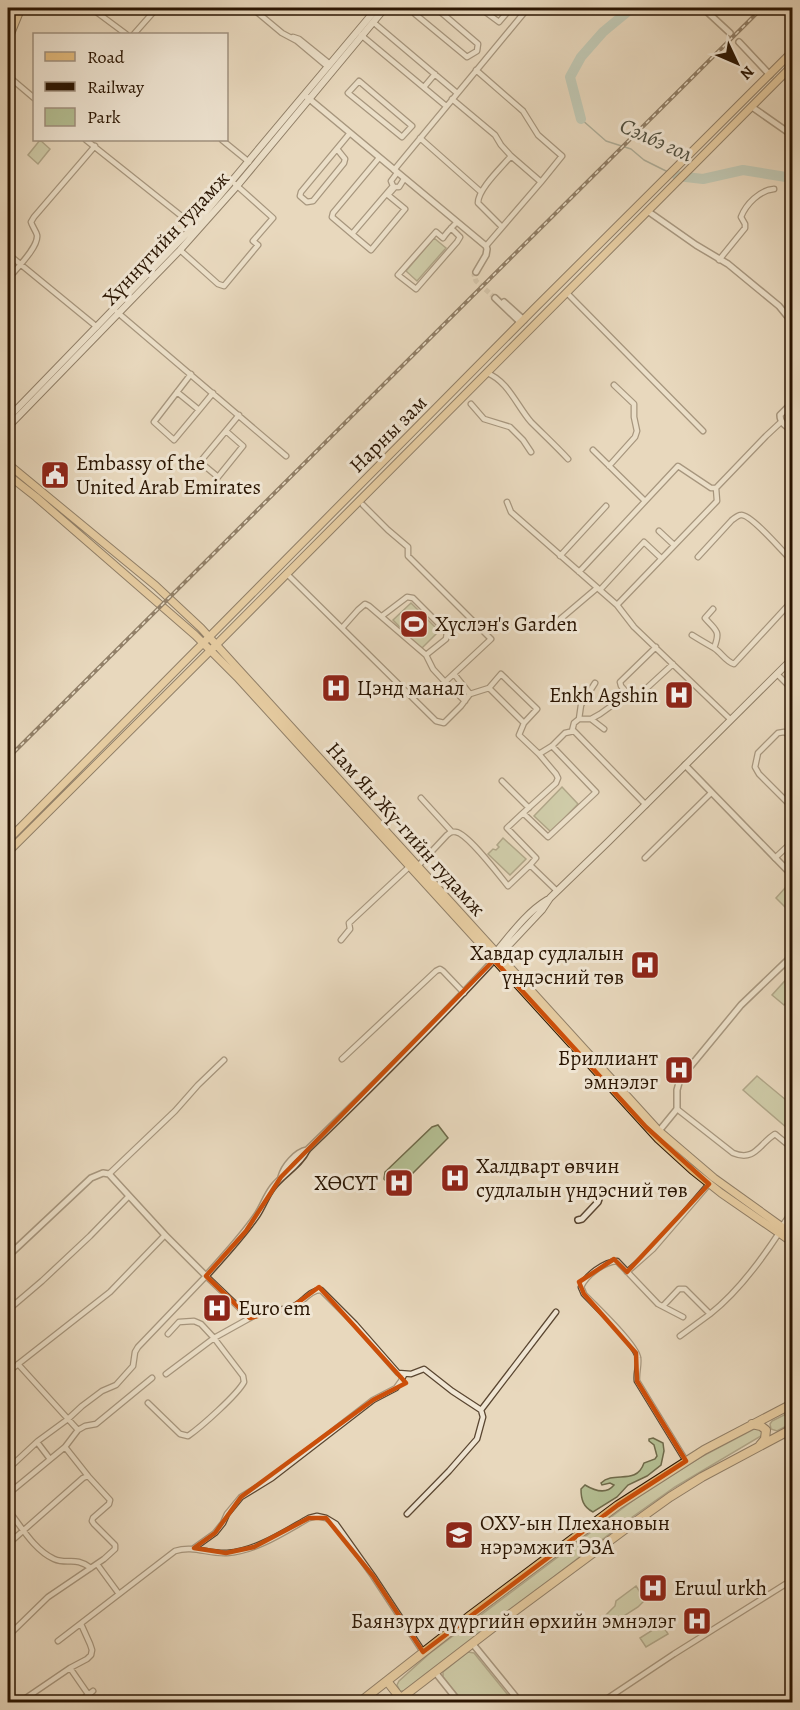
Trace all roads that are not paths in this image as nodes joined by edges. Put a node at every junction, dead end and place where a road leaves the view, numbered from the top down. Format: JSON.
{"nodes":[{"id":1,"x":12,"y":8,"type":"edge"},
{"id":2,"x":21,"y":8,"type":"edge"},
{"id":3,"x":91,"y":8,"type":"edge"},
{"id":4,"x":156,"y":8,"type":"edge"},
{"id":5,"x":252,"y":8,"type":"edge"},
{"id":6,"x":377,"y":8,"type":"edge"},
{"id":7,"x":385,"y":8,"type":"edge"},
{"id":8,"x":420,"y":8,"type":"edge"},
{"id":9,"x":436,"y":8,"type":"edge"},
{"id":10,"x":480,"y":8,"type":"edge"},
{"id":11,"x":509,"y":8,"type":"edge"},
{"id":12,"x":528,"y":8,"type":"edge"},
{"id":13,"x":703,"y":8,"type":"edge"},
{"id":14,"x":504,"y":16,"type":"junction"},
{"id":15,"x":8,"y":18,"type":"edge"},
{"id":16,"x":373,"y":22,"type":"junction"},
{"id":17,"x":514,"y":24,"type":"junction"},
{"id":18,"x":125,"y":33,"type":"edge"},
{"id":19,"x":135,"y":33,"type":"edge"},
{"id":20,"x":730,"y":33,"type":"dead end"},
{"id":21,"x":359,"y":34,"type":"junction"},
{"id":22,"x":8,"y":40,"type":"edge"},
{"id":23,"x":739,"y":42,"type":"dead end"},
{"id":24,"x":477,"y":51,"type":"junction"},
{"id":25,"x":792,"y":52,"type":"edge"},
{"id":26,"x":486,"y":58,"type":"junction"},
{"id":27,"x":329,"y":66,"type":"junction"},
{"id":28,"x":792,"y":66,"type":"edge"},
{"id":29,"x":476,"y":70,"type":"junction"},
{"id":30,"x":435,"y":74,"type":"junction"},
{"id":31,"x":770,"y":75,"type":"junction"},
{"id":32,"x":8,"y":76,"type":"edge"},
{"id":33,"x":424,"y":87,"type":"junction"},
{"id":34,"x":457,"y":93,"type":"junction"},
{"id":35,"x":33,"y":97,"type":"edge"},
{"id":36,"x":307,"y":97,"type":"junction"},
{"id":37,"x":452,"y":99,"type":"junction"},
{"id":38,"x":446,"y":106,"type":"junction"},
{"id":39,"x":752,"y":107,"type":"junction"},
{"id":40,"x":407,"y":132,"type":"junction"},
{"id":41,"x":350,"y":133,"type":"junction"},
{"id":42,"x":792,"y":135,"type":"edge"},
{"id":43,"x":418,"y":140,"type":"junction"},
{"id":44,"x":87,"y":141,"type":"edge"},
{"id":45,"x":223,"y":141,"type":"edge"},
{"id":46,"x":94,"y":146,"type":"junction"},
{"id":47,"x":337,"y":149,"type":"junction"},
{"id":48,"x":511,"y":156,"type":"junction"},
{"id":49,"x":379,"y":158,"type":"junction"},
{"id":50,"x":249,"y":162,"type":"junction"},
{"id":51,"x":395,"y":172,"type":"junction"},
{"id":52,"x":404,"y":179,"type":"junction"},
{"id":53,"x":542,"y":182,"type":"junction"},
{"id":54,"x":235,"y":184,"type":"junction"},
{"id":55,"x":774,"y":189,"type":"dead end"},
{"id":56,"x":481,"y":192,"type":"junction"},
{"id":57,"x":649,"y":212,"type":"junction"},
{"id":58,"x":457,"y":222,"type":"junction"},
{"id":59,"x":194,"y":226,"type":"junction"},
{"id":60,"x":502,"y":227,"type":"junction"},
{"id":61,"x":451,"y":228,"type":"junction"},
{"id":62,"x":352,"y":234,"type":"junction"},
{"id":63,"x":486,"y":246,"type":"junction"},
{"id":64,"x":180,"y":250,"type":"junction"},
{"id":65,"x":8,"y":254,"type":"edge"},
{"id":66,"x":719,"y":260,"type":"junction"},
{"id":67,"x":20,"y":264,"type":"junction"},
{"id":68,"x":476,"y":272,"type":"dead end"},
{"id":69,"x":8,"y":279,"type":"edge"},
{"id":70,"x":556,"y":287,"type":"junction"},
{"id":71,"x":566,"y":294,"type":"junction"},
{"id":72,"x":497,"y":298,"type":"tunnel mouth"},
{"id":73,"x":116,"y":311,"type":"junction"},
{"id":74,"x":522,"y":321,"type":"junction"},
{"id":75,"x":792,"y":322,"type":"edge"},
{"id":76,"x":97,"y":327,"type":"junction"},
{"id":77,"x":487,"y":373,"type":"junction"},
{"id":78,"x":191,"y":374,"type":"junction"},
{"id":79,"x":614,"y":385,"type":"dead end"},
{"id":80,"x":177,"y":392,"type":"junction"},
{"id":81,"x":213,"y":393,"type":"junction"},
{"id":82,"x":792,"y":403,"type":"edge"},
{"id":83,"x":471,"y":404,"type":"dead end"},
{"id":84,"x":199,"y":410,"type":"junction"},
{"id":85,"x":239,"y":415,"type":"junction"},
{"id":86,"x":8,"y":418,"type":"edge"},
{"id":87,"x":781,"y":422,"type":"junction"},
{"id":88,"x":8,"y":427,"type":"edge"},
{"id":89,"x":792,"y":430,"type":"edge"},
{"id":90,"x":226,"y":431,"type":"junction"},
{"id":91,"x":703,"y":431,"type":"dead end"},
{"id":92,"x":593,"y":450,"type":"dead end"},
{"id":93,"x":531,"y":452,"type":"dead end"},
{"id":94,"x":286,"y":456,"type":"dead end"},
{"id":95,"x":568,"y":459,"type":"dead end"},
{"id":96,"x":8,"y":464,"type":"edge"},
{"id":97,"x":609,"y":466,"type":"junction"},
{"id":98,"x":372,"y":474,"type":"junction"},
{"id":99,"x":8,"y":475,"type":"edge"},
{"id":100,"x":379,"y":481,"type":"junction"},
{"id":101,"x":716,"y":488,"type":"junction"},
{"id":102,"x":645,"y":501,"type":"junction"},
{"id":103,"x":507,"y":502,"type":"dead end"},
{"id":104,"x":363,"y":505,"type":"dead end"},
{"id":105,"x":606,"y":506,"type":"dead end"},
{"id":106,"x":659,"y":531,"type":"dead end"},
{"id":107,"x":674,"y":545,"type":"junction"},
{"id":108,"x":560,"y":556,"type":"junction"},
{"id":109,"x":698,"y":557,"type":"dead end"},
{"id":110,"x":661,"y":558,"type":"junction"},
{"id":111,"x":792,"y":561,"type":"edge"},
{"id":112,"x":579,"y":572,"type":"junction"},
{"id":113,"x":287,"y":574,"type":"junction"},
{"id":114,"x":598,"y":589,"type":"junction"},
{"id":115,"x":792,"y":601,"type":"edge"},
{"id":116,"x":617,"y":605,"type":"junction"},
{"id":117,"x":713,"y":609,"type":"dead end"},
{"id":118,"x":382,"y":616,"type":"junction"},
{"id":119,"x":551,"y":627,"type":"dead end"},
{"id":120,"x":342,"y":628,"type":"junction"},
{"id":121,"x":692,"y":635,"type":"dead end"},
{"id":122,"x":209,"y":637,"type":"junction"},
{"id":123,"x":203,"y":644,"type":"junction"},
{"id":124,"x":216,"y":645,"type":"junction"},
{"id":125,"x":656,"y":647,"type":"junction"},
{"id":126,"x":714,"y":648,"type":"junction"},
{"id":127,"x":210,"y":651,"type":"junction"},
{"id":128,"x":426,"y":655,"type":"junction"},
{"id":129,"x":792,"y":659,"type":"edge"},
{"id":130,"x":672,"y":664,"type":"junction"},
{"id":131,"x":454,"y":674,"type":"junction"},
{"id":132,"x":777,"y":674,"type":"junction"},
{"id":133,"x":444,"y":682,"type":"junction"},
{"id":134,"x":595,"y":683,"type":"dead end"},
{"id":135,"x":489,"y":688,"type":"junction"},
{"id":136,"x":792,"y":689,"type":"edge"},
{"id":137,"x":470,"y":694,"type":"junction"},
{"id":138,"x":621,"y":699,"type":"dead end"},
{"id":139,"x":465,"y":701,"type":"junction"},
{"id":140,"x":579,"y":718,"type":"junction"},
{"id":141,"x":591,"y":718,"type":"junction"},
{"id":142,"x":730,"y":719,"type":"junction"},
{"id":143,"x":524,"y":723,"type":"junction"},
{"id":144,"x":604,"y":729,"type":"dead end"},
{"id":145,"x":572,"y":731,"type":"junction"},
{"id":146,"x":792,"y":736,"type":"edge"},
{"id":147,"x":552,"y":746,"type":"junction"},
{"id":148,"x":539,"y":754,"type":"junction"},
{"id":149,"x":685,"y":765,"type":"junction"},
{"id":150,"x":502,"y":781,"type":"dead end"},
{"id":151,"x":711,"y":793,"type":"junction"},
{"id":152,"x":421,"y":798,"type":"dead end"},
{"id":153,"x":646,"y":805,"type":"junction"},
{"id":154,"x":792,"y":807,"type":"edge"},
{"id":155,"x":529,"y":808,"type":"junction"},
{"id":156,"x":523,"y":813,"type":"junction"},
{"id":157,"x":20,"y":827,"type":"junction"},
{"id":158,"x":452,"y":832,"type":"junction"},
{"id":159,"x":26,"y":833,"type":"junction"},
{"id":160,"x":8,"y":840,"type":"edge"},
{"id":161,"x":792,"y":842,"type":"edge"},
{"id":162,"x":8,"y":852,"type":"edge"},
{"id":163,"x":645,"y":858,"type":"dead end"},
{"id":164,"x":775,"y":858,"type":"junction"},
{"id":165,"x":530,"y":865,"type":"junction"},
{"id":166,"x":418,"y":866,"type":"junction"},
{"id":167,"x":409,"y":867,"type":"junction"},
{"id":168,"x":792,"y":875,"type":"edge"},
{"id":169,"x":558,"y":891,"type":"junction"},
{"id":170,"x":341,"y":940,"type":"dead end"},
{"id":171,"x":496,"y":956,"type":"junction"},
{"id":172,"x":792,"y":956,"type":"edge"},
{"id":173,"x":464,"y":993,"type":"junction"},
{"id":174,"x":342,"y":1059,"type":"dead end"},
{"id":175,"x":224,"y":1060,"type":"dead end"},
{"id":176,"x":677,"y":1109,"type":"junction"},
{"id":177,"x":659,"y":1131,"type":"junction"},
{"id":178,"x":792,"y":1148,"type":"edge"},
{"id":179,"x":109,"y":1174,"type":"junction"},
{"id":180,"x":709,"y":1184,"type":"junction"},
{"id":181,"x":129,"y":1197,"type":"junction"},
{"id":182,"x":599,"y":1199,"type":"dead end"},
{"id":183,"x":792,"y":1212,"type":"edge"},
{"id":184,"x":578,"y":1220,"type":"dead end"},
{"id":185,"x":781,"y":1230,"type":"junction"},
{"id":186,"x":792,"y":1234,"type":"edge"},
{"id":187,"x":165,"y":1235,"type":"junction"},
{"id":188,"x":792,"y":1242,"type":"edge"},
{"id":189,"x":8,"y":1256,"type":"edge"},
{"id":190,"x":627,"y":1272,"type":"junction"},
{"id":191,"x":206,"y":1276,"type":"junction"},
{"id":192,"x":663,"y":1306,"type":"junction"},
{"id":193,"x":8,"y":1310,"type":"edge"},
{"id":194,"x":556,"y":1312,"type":"dead end"},
{"id":195,"x":710,"y":1314,"type":"junction"},
{"id":196,"x":683,"y":1317,"type":"dead end"},
{"id":197,"x":250,"y":1318,"type":"junction"},
{"id":198,"x":168,"y":1334,"type":"dead end"},
{"id":199,"x":681,"y":1336,"type":"dead end"},
{"id":200,"x":214,"y":1338,"type":"junction"},
{"id":201,"x":18,"y":1364,"type":"junction"},
{"id":202,"x":8,"y":1372,"type":"edge"},
{"id":203,"x":166,"y":1374,"type":"dead end"},
{"id":204,"x":404,"y":1375,"type":"junction"},
{"id":205,"x":152,"y":1378,"type":"dead end"},
{"id":206,"x":148,"y":1402,"type":"dead end"},
{"id":207,"x":792,"y":1404,"type":"edge"},
{"id":208,"x":482,"y":1410,"type":"junction"},
{"id":209,"x":775,"y":1413,"type":"junction"},
{"id":210,"x":68,"y":1419,"type":"junction"},
{"id":211,"x":751,"y":1425,"type":"junction"},
{"id":212,"x":792,"y":1429,"type":"edge"},
{"id":213,"x":78,"y":1430,"type":"junction"},
{"id":214,"x":783,"y":1434,"type":"junction"},
{"id":215,"x":37,"y":1442,"type":"junction"},
{"id":216,"x":65,"y":1447,"type":"junction"},
{"id":217,"x":757,"y":1448,"type":"junction"},
{"id":218,"x":50,"y":1459,"type":"junction"},
{"id":219,"x":686,"y":1461,"type":"junction"},
{"id":220,"x":8,"y":1469,"type":"edge"},
{"id":221,"x":88,"y":1476,"type":"junction"},
{"id":222,"x":8,"y":1494,"type":"edge"},
{"id":223,"x":8,"y":1510,"type":"edge"},
{"id":224,"x":407,"y":1514,"type":"dead end"},
{"id":225,"x":24,"y":1529,"type":"junction"},
{"id":226,"x":8,"y":1544,"type":"edge"},
{"id":227,"x":194,"y":1548,"type":"junction"},
{"id":228,"x":97,"y":1564,"type":"junction"},
{"id":229,"x":91,"y":1568,"type":"junction"},
{"id":230,"x":792,"y":1580,"type":"edge"},
{"id":231,"x":119,"y":1594,"type":"junction"},
{"id":232,"x":81,"y":1624,"type":"junction"},
{"id":233,"x":8,"y":1636,"type":"edge"},
{"id":234,"x":58,"y":1641,"type":"dead end"},
{"id":235,"x":472,"y":1644,"type":"junction"},
{"id":236,"x":423,"y":1652,"type":"junction"},
{"id":237,"x":70,"y":1668,"type":"junction"},
{"id":238,"x":435,"y":1672,"type":"junction"},
{"id":239,"x":387,"y":1681,"type":"junction"},
{"id":240,"x":399,"y":1701,"type":"edge"},
{"id":241,"x":20,"y":1702,"type":"edge"},
{"id":242,"x":79,"y":1702,"type":"edge"},
{"id":243,"x":360,"y":1702,"type":"edge"},
{"id":244,"x":459,"y":1702,"type":"edge"},
{"id":245,"x":519,"y":1702,"type":"edge"},
{"id":246,"x":602,"y":1702,"type":"edge"}],
"edges":[{"from":1,"to":15,"type":"main road"},
{"from":2,"to":22,"type":"main road"},
{"from":3,"to":18,"type":"street"},
{"from":4,"to":19,"type":"street"},
{"from":5,"to":27,"type":"street"},
{"from":6,"to":21,"type":"main road","name":"Хүннүгийн гудамж"},
{"from":7,"to":16,"type":"main road","name":"Хүннүгийн гудамж"},
{"from":8,"to":24,"type":"street"},
{"from":9,"to":24,"type":"street"},
{"from":10,"to":14,"type":"street"},
{"from":11,"to":14,"type":"street"},
{"from":12,"to":17,"type":"street"},
{"from":13,"to":20,"type":"street"},
{"from":14,"to":17,"type":"street"},
{"from":16,"to":21,"type":"main road","name":"Хүннүгийн гудамж"},
{"from":16,"to":30,"type":"street"},
{"from":17,"to":26,"type":"street"},
{"from":21,"to":27,"type":"main road","name":"Хүннүгийн гудамж"},
{"from":21,"to":33,"type":"street"},
{"from":21,"to":36,"type":"main road","name":"Хүннүгийн гудамж"},
{"from":23,"to":31,"type":"street"},
{"from":24,"to":26,"type":"street"},
{"from":25,"to":31,"type":"main road","name":"Нарны зам"},
{"from":26,"to":29,"type":"street"},
{"from":27,"to":36,"type":"main road","name":"Хүннүгийн гудамж"},
{"from":28,"to":39,"type":"main road","name":"Нарны зам"},
{"from":29,"to":34,"type":"street"},
{"from":29,"to":53,"type":"street"},
{"from":30,"to":33,"type":"street"},
{"from":30,"to":34,"type":"street"},
{"from":31,"to":70,"type":"main road","name":"Нарны зам"},
{"from":32,"to":35,"type":"street"},
{"from":33,"to":38,"type":"street"},
{"from":34,"to":37,"type":"street"},
{"from":36,"to":41,"type":"street"},
{"from":36,"to":50,"type":"main road","name":"Хүннүгийн гудамж"},
{"from":36,"to":54,"type":"main road","name":"Хүннүгийн гудамж"},
{"from":37,"to":38,"type":"street"},
{"from":37,"to":48,"type":"street"},
{"from":38,"to":43,"type":"street"},
{"from":39,"to":42,"type":"street"},
{"from":39,"to":57,"type":"main road","name":"Нарны зам"},
{"from":40,"to":40,"type":"street"},
{"from":40,"to":43,"type":"street"},
{"from":41,"to":47,"type":"street"},
{"from":41,"to":49,"type":"street"},
{"from":43,"to":51,"type":"street"},
{"from":43,"to":56,"type":"street"},
{"from":44,"to":46,"type":"street"},
{"from":45,"to":50,"type":"street"},
{"from":46,"to":59,"type":"street"},
{"from":46,"to":67,"type":"street"},
{"from":47,"to":47,"type":"street"},
{"from":48,"to":53,"type":"street"},
{"from":48,"to":56,"type":"street"},
{"from":49,"to":51,"type":"street"},
{"from":49,"to":62,"type":"street"},
{"from":50,"to":54,"type":"main road","name":"Хүннүгийн гудамж"},
{"from":51,"to":52,"type":"street"},
{"from":51,"to":62,"type":"street"},
{"from":52,"to":58,"type":"street"},
{"from":52,"to":62,"type":"street"},
{"from":53,"to":60,"type":"street"},
{"from":54,"to":59,"type":"main road","name":"Хүннүгийн гудамж"},
{"from":54,"to":64,"type":"main road","name":"Хүннүгийн гудамж"},
{"from":54,"to":64,"type":"street"},
{"from":55,"to":66,"type":"street"},
{"from":56,"to":60,"type":"street"},
{"from":57,"to":66,"type":"street"},
{"from":57,"to":71,"type":"main road","name":"Нарны зам"},
{"from":58,"to":61,"type":"street"},
{"from":58,"to":63,"type":"street"},
{"from":59,"to":73,"type":"main road","name":"Хүннүгийн гудамж"},
{"from":60,"to":63,"type":"street"},
{"from":61,"to":61,"type":"street"},
{"from":63,"to":68,"type":"street"},
{"from":64,"to":73,"type":"main road","name":"Хүннүгийн гудамж"},
{"from":65,"to":67,"type":"street"},
{"from":66,"to":75,"type":"street"},
{"from":67,"to":69,"type":"street"},
{"from":67,"to":76,"type":"street"},
{"from":70,"to":71,"type":"main road"},
{"from":70,"to":74,"type":"main road","name":"Нарны зам"},
{"from":71,"to":77,"type":"main road","name":"Нарны зам"},
{"from":71,"to":91,"type":"street"},
{"from":72,"to":74,"type":"street"},
{"from":73,"to":76,"type":"main road","name":"Хүннүгийн гудамж"},
{"from":73,"to":78,"type":"street"},
{"from":73,"to":88,"type":"main road","name":"Хүннүгийн гудамж"},
{"from":74,"to":98,"type":"main road","name":"Нарны зам"},
{"from":76,"to":86,"type":"main road","name":"Хүннүгийн гудамж"},
{"from":77,"to":95,"type":"street"},
{"from":77,"to":100,"type":"main road","name":"Нарны зам"},
{"from":78,"to":80,"type":"street"},
{"from":78,"to":81,"type":"street"},
{"from":79,"to":97,"type":"street"},
{"from":80,"to":84,"type":"street"},
{"from":80,"to":84,"type":"street"},
{"from":81,"to":84,"type":"street"},
{"from":81,"to":85,"type":"street"},
{"from":82,"to":87,"type":"street"},
{"from":83,"to":93,"type":"street"},
{"from":85,"to":90,"type":"street"},
{"from":85,"to":94,"type":"street"},
{"from":87,"to":89,"type":"street"},
{"from":87,"to":101,"type":"street"},
{"from":90,"to":90,"type":"street"},
{"from":92,"to":97,"type":"street"},
{"from":96,"to":122,"type":"main road","name":"Нам Ян Жү-гийн гудамж"},
{"from":97,"to":102,"type":"street"},
{"from":98,"to":100,"type":"main road"},
{"from":98,"to":122,"type":"main road","name":"Нарны зам"},
{"from":99,"to":123,"type":"main road","name":"Нам Ян Жү-гийн гудамж"},
{"from":100,"to":113,"type":"main road","name":"Нарны зам"},
{"from":101,"to":102,"type":"street"},
{"from":101,"to":107,"type":"street"},
{"from":102,"to":112,"type":"street"},
{"from":103,"to":108,"type":"street"},
{"from":104,"to":131,"type":"street"},
{"from":105,"to":108,"type":"street"},
{"from":106,"to":107,"type":"street"},
{"from":107,"to":110,"type":"street"},
{"from":108,"to":112,"type":"street"},
{"from":109,"to":111,"type":"street"},
{"from":110,"to":114,"type":"street"},
{"from":110,"to":116,"type":"street"},
{"from":112,"to":114,"type":"street"},
{"from":113,"to":120,"type":"street"},
{"from":113,"to":124,"type":"main road","name":"Нарны зам"},
{"from":114,"to":116,"type":"street"},
{"from":114,"to":119,"type":"street"},
{"from":115,"to":126,"type":"street"},
{"from":116,"to":125,"type":"street"},
{"from":117,"to":126,"type":"street"},
{"from":118,"to":120,"type":"street"},
{"from":118,"to":128,"type":"street"},
{"from":118,"to":128,"type":"street"},
{"from":120,"to":139,"type":"street"},
{"from":121,"to":126,"type":"street"},
{"from":122,"to":123,"type":"main road","name":"Нарны зам"},
{"from":122,"to":124,"type":"main road","name":"Нам Ян Жү-гийн гудамж"},
{"from":123,"to":127,"type":"main road","name":"Нам Ян Жү-гийн гудамж"},
{"from":123,"to":157,"type":"main road","name":"Нарны зам"},
{"from":124,"to":127,"type":"main road","name":"Нарны зам"},
{"from":124,"to":166,"type":"main road","name":"Нам Ян Жү-гийн гудамж"},
{"from":125,"to":130,"type":"street"},
{"from":125,"to":130,"type":"street"},
{"from":127,"to":159,"type":"main road","name":"Нарны зам"},
{"from":127,"to":167,"type":"main road","name":"Нам Ян Жү-гийн гудамж"},
{"from":128,"to":133,"type":"street"},
{"from":129,"to":132,"type":"main road"},
{"from":130,"to":142,"type":"street"},
{"from":131,"to":133,"type":"street"},
{"from":131,"to":137,"type":"street"},
{"from":132,"to":136,"type":"street"},
{"from":132,"to":142,"type":"main road"},
{"from":133,"to":139,"type":"street"},
{"from":134,"to":140,"type":"street"},
{"from":135,"to":137,"type":"street"},
{"from":135,"to":143,"type":"street"},
{"from":135,"to":143,"type":"street"},
{"from":137,"to":139,"type":"street"},
{"from":138,"to":141,"type":"street"},
{"from":140,"to":141,"type":"street"},
{"from":140,"to":145,"type":"street"},
{"from":141,"to":144,"type":"street"},
{"from":142,"to":149,"type":"main road"},
{"from":143,"to":148,"type":"street"},
{"from":145,"to":147,"type":"street"},
{"from":145,"to":153,"type":"street"},
{"from":146,"to":154,"type":"street"},
{"from":147,"to":148,"type":"street"},
{"from":147,"to":156,"type":"street"},
{"from":148,"to":155,"type":"street"},
{"from":149,"to":151,"type":"street"},
{"from":149,"to":153,"type":"main road"},
{"from":150,"to":155,"type":"street"},
{"from":151,"to":163,"type":"street"},
{"from":151,"to":164,"type":"street"},
{"from":152,"to":158,"type":"street"},
{"from":153,"to":169,"type":"main road"},
{"from":155,"to":156,"type":"street"},
{"from":156,"to":165,"type":"street"},
{"from":157,"to":159,"type":"main road"},
{"from":157,"to":160,"type":"main road","name":"Нарны зам"},
{"from":158,"to":165,"type":"street"},
{"from":158,"to":166,"type":"street"},
{"from":159,"to":162,"type":"main road","name":"Нарны зам"},
{"from":161,"to":164,"type":"street"},
{"from":164,"to":168,"type":"street"},
{"from":165,"to":169,"type":"street"},
{"from":166,"to":171,"type":"main road","name":"Нам Ян Жү-гийн гудамж"},
{"from":167,"to":170,"type":"street"},
{"from":167,"to":171,"type":"main road","name":"Нам Ян Жү-гийн гудамж"},
{"from":169,"to":171,"type":"main road"},
{"from":171,"to":173,"type":"street"},
{"from":171,"to":177,"type":"main road","name":"Нам Ян Жү-гийн гудамж"},
{"from":171,"to":180,"type":"main road","name":"Нам Ян Жү-гийн гудамж"},
{"from":172,"to":176,"type":"street"},
{"from":173,"to":174,"type":"street"},
{"from":173,"to":191,"type":"street"},
{"from":175,"to":179,"type":"street"},
{"from":176,"to":177,"type":"street"},
{"from":176,"to":178,"type":"street"},
{"from":177,"to":185,"type":"main road","name":"Нам Ян Жү-гийн гудамж"},
{"from":179,"to":181,"type":"street"},
{"from":179,"to":189,"type":"street"},
{"from":180,"to":185,"type":"main road","name":"Нам Ян Жү-гийн гудамж"},
{"from":180,"to":190,"type":"street"},
{"from":181,"to":187,"type":"street"},
{"from":181,"to":193,"type":"street"},
{"from":182,"to":184,"type":"street"},
{"from":183,"to":185,"type":"street"},
{"from":185,"to":186,"type":"main road","name":"Нам Ян Жү-гийн гудамж"},
{"from":185,"to":188,"type":"main road","name":"Нам Ян Жү-гийн гудамж"},
{"from":185,"to":195,"type":"street"},
{"from":187,"to":191,"type":"street"},
{"from":187,"to":201,"type":"street"},
{"from":190,"to":192,"type":"street"},
{"from":190,"to":219,"type":"street"},
{"from":191,"to":197,"type":"street"},
{"from":191,"to":210,"type":"street"},
{"from":192,"to":195,"type":"street"},
{"from":192,"to":196,"type":"street"},
{"from":194,"to":208,"type":"street"},
{"from":195,"to":199,"type":"street"},
{"from":197,"to":200,"type":"street"},
{"from":197,"to":204,"type":"street"},
{"from":198,"to":200,"type":"street"},
{"from":200,"to":203,"type":"street"},
{"from":200,"to":206,"type":"street"},
{"from":201,"to":202,"type":"street"},
{"from":201,"to":210,"type":"street"},
{"from":204,"to":208,"type":"street"},
{"from":204,"to":227,"type":"street"},
{"from":205,"to":213,"type":"street"},
{"from":207,"to":209,"type":"highway"},
{"from":208,"to":224,"type":"street"},
{"from":209,"to":211,"type":"highway"},
{"from":209,"to":214,"type":"highway"},
{"from":210,"to":213,"type":"street"},
{"from":210,"to":215,"type":"street"},
{"from":211,"to":217,"type":"highway"},
{"from":211,"to":219,"type":"highway"},
{"from":212,"to":214,"type":"highway"},
{"from":213,"to":216,"type":"street"},
{"from":214,"to":217,"type":"highway"},
{"from":215,"to":218,"type":"street"},
{"from":215,"to":220,"type":"street"},
{"from":216,"to":218,"type":"street"},
{"from":216,"to":221,"type":"street"},
{"from":217,"to":235,"type":"highway"},
{"from":218,"to":222,"type":"street"},
{"from":219,"to":236,"type":"highway"},
{"from":221,"to":225,"type":"street"},
{"from":221,"to":228,"type":"street"},
{"from":223,"to":225,"type":"street"},
{"from":225,"to":226,"type":"street"},
{"from":225,"to":229,"type":"street"},
{"from":227,"to":231,"type":"street"},
{"from":227,"to":236,"type":"street"},
{"from":228,"to":229,"type":"street"},
{"from":228,"to":231,"type":"street"},
{"from":229,"to":233,"type":"street"},
{"from":230,"to":246,"type":"street"},
{"from":231,"to":232,"type":"street"},
{"from":232,"to":234,"type":"street"},
{"from":232,"to":237,"type":"street"},
{"from":235,"to":238,"type":"highway"},
{"from":235,"to":245,"type":"street"},
{"from":236,"to":239,"type":"highway"},
{"from":237,"to":241,"type":"street"},
{"from":237,"to":242,"type":"street"},
{"from":238,"to":240,"type":"highway"},
{"from":238,"to":244,"type":"street"},
{"from":239,"to":240,"type":"highway"},
{"from":239,"to":243,"type":"highway"}]}
